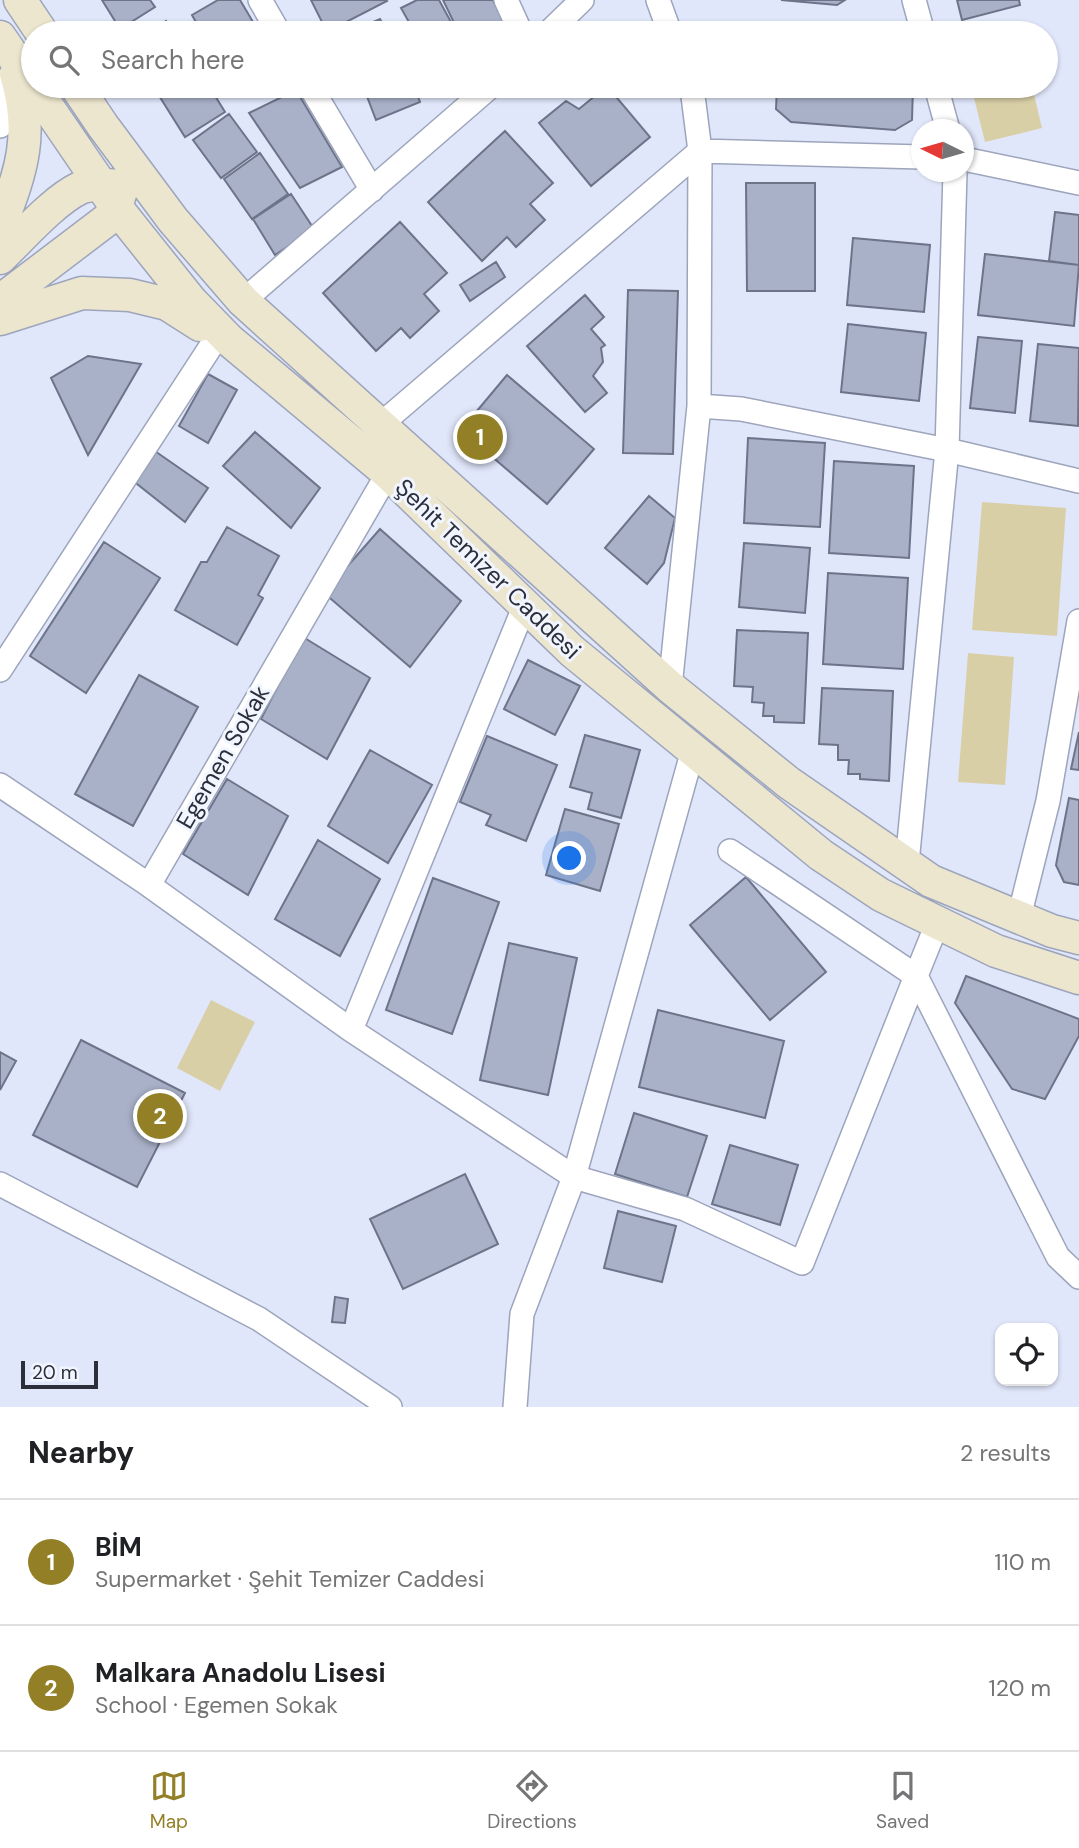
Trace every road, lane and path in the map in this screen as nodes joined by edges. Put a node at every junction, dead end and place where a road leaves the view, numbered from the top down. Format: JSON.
{"nodes":[{"id":1,"x":20,"y":0,"type":"edge"},
{"id":2,"x":260,"y":0,"type":"edge"},
{"id":3,"x":506,"y":0,"type":"edge"},
{"id":4,"x":582,"y":0,"type":"edge"},
{"id":5,"x":658,"y":0,"type":"edge"},
{"id":6,"x":914,"y":0,"type":"edge"},
{"id":7,"x":34,"y":21,"type":"edge"},
{"id":8,"x":272,"y":21,"type":"edge"},
{"id":9,"x":516,"y":21,"type":"edge"},
{"id":10,"x":560,"y":21,"type":"edge"},
{"id":11,"x":666,"y":21,"type":"edge"},
{"id":12,"x":920,"y":21,"type":"edge"},
{"id":13,"x":5,"y":45,"type":"edge"},
{"id":14,"x":21,"y":67,"type":"edge"},
{"id":15,"x":21,"y":92,"type":"edge"},
{"id":16,"x":23,"y":98,"type":"edge"},
{"id":17,"x":44,"y":98,"type":"edge"},
{"id":18,"x":84,"y":98,"type":"edge"},
{"id":19,"x":317,"y":98,"type":"edge"},
{"id":20,"x":477,"y":98,"type":"edge"},
{"id":21,"x":693,"y":98,"type":"edge"},
{"id":22,"x":939,"y":98,"type":"edge"},
{"id":23,"x":945,"y":119,"type":"edge"},
{"id":24,"x":0,"y":126,"type":"edge"},
{"id":25,"x":103,"y":126,"type":"junction"},
{"id":26,"x":699,"y":151,"type":"junction"},
{"id":27,"x":911,"y":157,"type":"edge"},
{"id":28,"x":974,"y":161,"type":"edge"},
{"id":29,"x":955,"y":182,"type":"edge"},
{"id":30,"x":1079,"y":183,"type":"edge"},
{"id":31,"x":372,"y":190,"type":"junction"},
{"id":32,"x":113,"y":192,"type":"junction"},
{"id":33,"x":173,"y":220,"type":"junction"},
{"id":34,"x":0,"y":226,"type":"edge"},
{"id":35,"x":0,"y":258,"type":"edge"},
{"id":36,"x":0,"y":301,"type":"edge"},
{"id":37,"x":243,"y":301,"type":"junction"},
{"id":38,"x":0,"y":318,"type":"edge"},
{"id":39,"x":223,"y":338,"type":"junction"},
{"id":40,"x":699,"y":406,"type":"junction"},
{"id":41,"x":380,"y":425,"type":"junction"},
{"id":42,"x":947,"y":450,"type":"junction"},
{"id":43,"x":388,"y":473,"type":"junction"},
{"id":44,"x":1079,"y":481,"type":"edge"},
{"id":45,"x":525,"y":606,"type":"junction"},
{"id":46,"x":1079,"y":621,"type":"edge"},
{"id":47,"x":0,"y":670,"type":"edge"},
{"id":48,"x":670,"y":687,"type":"junction"},
{"id":49,"x":694,"y":750,"type":"junction"},
{"id":50,"x":0,"y":785,"type":"edge"},
{"id":51,"x":730,"y":851,"type":"dead end"},
{"id":52,"x":907,"y":863,"type":"junction"},
{"id":53,"x":139,"y":878,"type":"junction"},
{"id":54,"x":1019,"y":917,"type":"junction"},
{"id":55,"x":937,"y":924,"type":"junction"},
{"id":56,"x":1079,"y":938,"type":"edge"},
{"id":57,"x":916,"y":976,"type":"junction"},
{"id":58,"x":1079,"y":978,"type":"edge"},
{"id":59,"x":351,"y":1030,"type":"junction"},
{"id":60,"x":574,"y":1177,"type":"junction"},
{"id":61,"x":0,"y":1184,"type":"edge"},
{"id":62,"x":1079,"y":1277,"type":"edge"},
{"id":63,"x":390,"y":1407,"type":"edge"},
{"id":64,"x":515,"y":1407,"type":"edge"}],
"edges":[{"from":1,"to":7,"type":"main road"},
{"from":2,"to":8,"type":"street"},
{"from":3,"to":9,"type":"street"},
{"from":4,"to":10,"type":"street"},
{"from":5,"to":11,"type":"street"},
{"from":6,"to":12,"type":"street"},
{"from":13,"to":14,"type":"main road","name":"Şehit Temizer Caddesi"},
{"from":13,"to":15,"type":"main road"},
{"from":13,"to":24,"type":"street"},
{"from":16,"to":34,"type":"main road"},
{"from":17,"to":32,"type":"main road","name":"Şehit Temizer Caddesi"},
{"from":18,"to":25,"type":"main road","name":"Şehit Temizer Caddesi"},
{"from":19,"to":31,"type":"street"},
{"from":20,"to":31,"type":"street"},
{"from":21,"to":26,"type":"street"},
{"from":22,"to":23,"type":"street"},
{"from":25,"to":32,"type":"main road"},
{"from":25,"to":33,"type":"main road","name":"Şehit Temizer Caddesi"},
{"from":26,"to":27,"type":"street"},
{"from":26,"to":40,"type":"street"},
{"from":26,"to":41,"type":"street"},
{"from":28,"to":30,"type":"street"},
{"from":29,"to":42,"type":"street"},
{"from":31,"to":37,"type":"street"},
{"from":32,"to":33,"type":"main road"},
{"from":32,"to":35,"type":"main road"},
{"from":32,"to":36,"type":"main road"},
{"from":32,"to":39,"type":"main road","name":"Şehit Temizer Caddesi"},
{"from":33,"to":37,"type":"main road","name":"Şehit Temizer Caddesi"},
{"from":37,"to":41,"type":"main road","name":"Şehit Temizer Caddesi"},
{"from":38,"to":39,"type":"main road"},
{"from":39,"to":43,"type":"main road","name":"Şehit Temizer Caddesi"},
{"from":39,"to":47,"type":"street"},
{"from":40,"to":42,"type":"street"},
{"from":40,"to":48,"type":"street"},
{"from":41,"to":48,"type":"main road","name":"Şehit Temizer Caddesi"},
{"from":42,"to":44,"type":"street"},
{"from":42,"to":52,"type":"street"},
{"from":43,"to":45,"type":"main road","name":"Şehit Temizer Caddesi"},
{"from":43,"to":53,"type":"street","name":"Egemen Sokak"},
{"from":45,"to":49,"type":"main road","name":"Şehit Temizer Caddesi"},
{"from":45,"to":59,"type":"street"},
{"from":46,"to":54,"type":"street"},
{"from":48,"to":52,"type":"main road","name":"Şehit Temizer Caddesi"},
{"from":49,"to":55,"type":"main road","name":"Şehit Temizer Caddesi"},
{"from":49,"to":60,"type":"street"},
{"from":50,"to":53,"type":"street"},
{"from":51,"to":57,"type":"street"},
{"from":52,"to":54,"type":"main road","name":"Şehit Temizer Caddesi"},
{"from":53,"to":59,"type":"street"},
{"from":54,"to":56,"type":"main road","name":"Şehit Temizer Caddesi"},
{"from":55,"to":57,"type":"street"},
{"from":55,"to":58,"type":"main road","name":"Şehit Temizer Caddesi"},
{"from":57,"to":60,"type":"street"},
{"from":57,"to":62,"type":"street"},
{"from":59,"to":60,"type":"street"},
{"from":60,"to":64,"type":"street"},
{"from":61,"to":63,"type":"street"}]}
